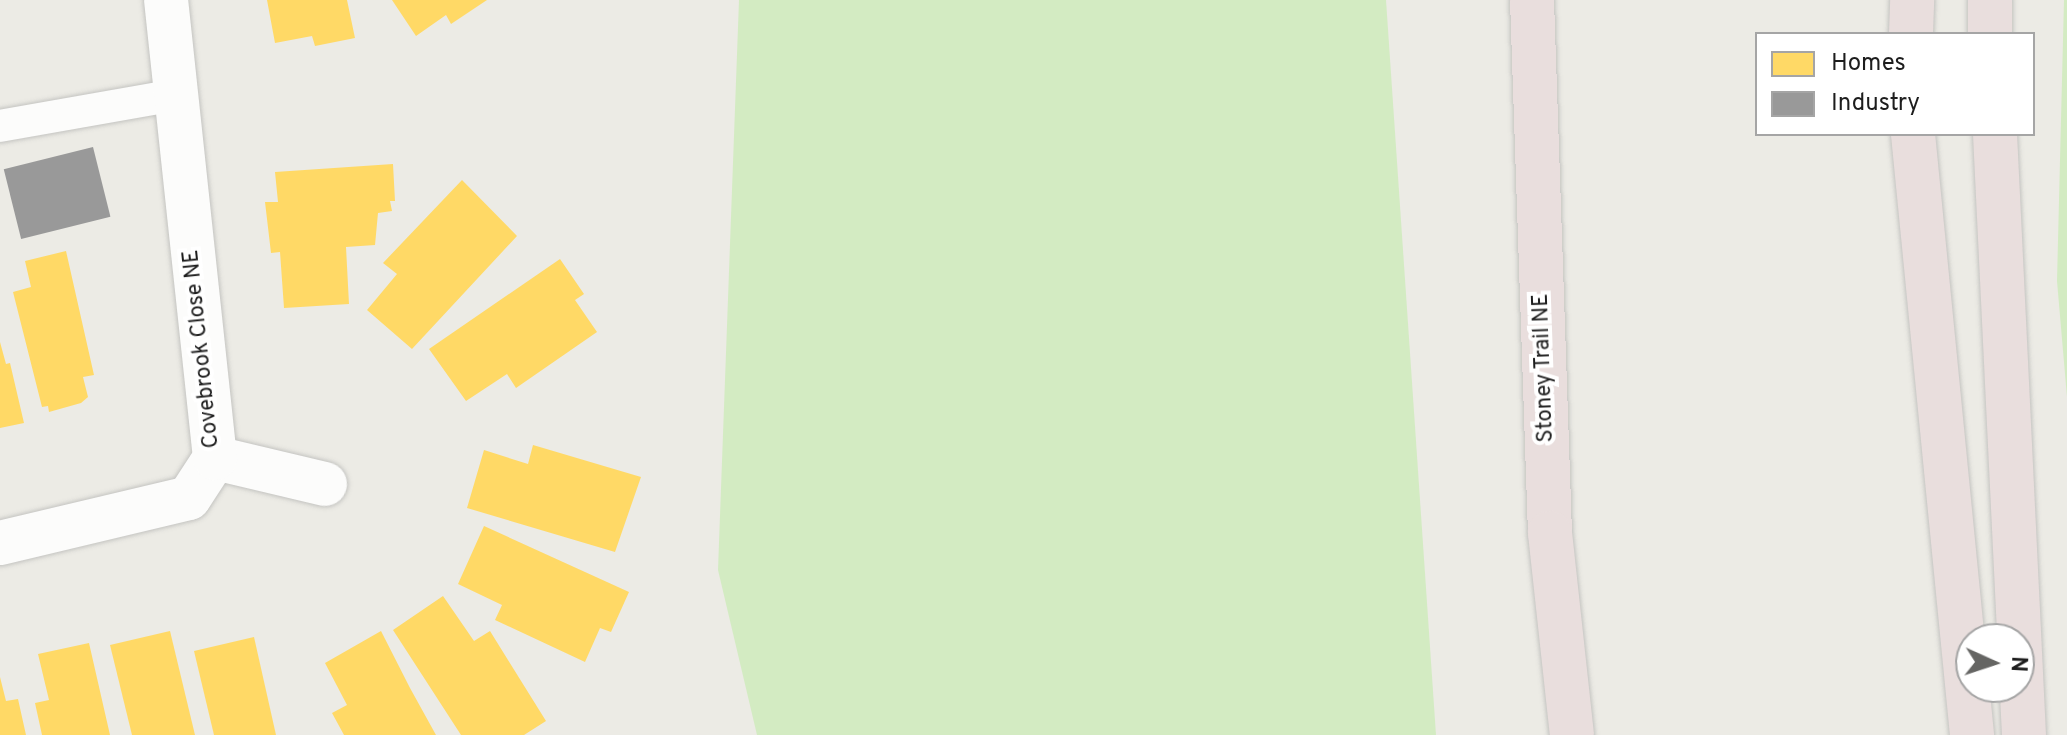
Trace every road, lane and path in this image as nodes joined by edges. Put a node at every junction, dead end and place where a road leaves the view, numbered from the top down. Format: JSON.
{"nodes":[{"id":1,"x":166,"y":0,"type":"edge"},
{"id":2,"x":1532,"y":0,"type":"edge"},
{"id":3,"x":1912,"y":0,"type":"edge"},
{"id":4,"x":1990,"y":0,"type":"edge"},
{"id":5,"x":1911,"y":32,"type":"edge"},
{"id":6,"x":1990,"y":32,"type":"edge"},
{"id":7,"x":175,"y":95,"type":"junction"},
{"id":8,"x":0,"y":126,"type":"edge"},
{"id":9,"x":1913,"y":136,"type":"edge"},
{"id":10,"x":1995,"y":136,"type":"edge"},
{"id":11,"x":215,"y":458,"type":"junction"},
{"id":12,"x":325,"y":484,"type":"dead end"},
{"id":13,"x":0,"y":543,"type":"edge"},
{"id":14,"x":1572,"y":735,"type":"edge"},
{"id":15,"x":1972,"y":735,"type":"edge"},
{"id":16,"x":2024,"y":735,"type":"edge"}],
"edges":[{"from":1,"to":7,"type":"street","name":"Covebrook Close NE"},
{"from":2,"to":14,"type":"highway","name":"Stoney Trail NE"},
{"from":3,"to":5,"type":"highway"},
{"from":4,"to":6,"type":"highway"},
{"from":7,"to":8,"type":"lane"},
{"from":7,"to":11,"type":"street","name":"Covebrook Close NE"},
{"from":9,"to":15,"type":"highway"},
{"from":10,"to":16,"type":"highway"},
{"from":11,"to":12,"type":"street"},
{"from":11,"to":13,"type":"street","name":"Covebrook Close NE"}]}
